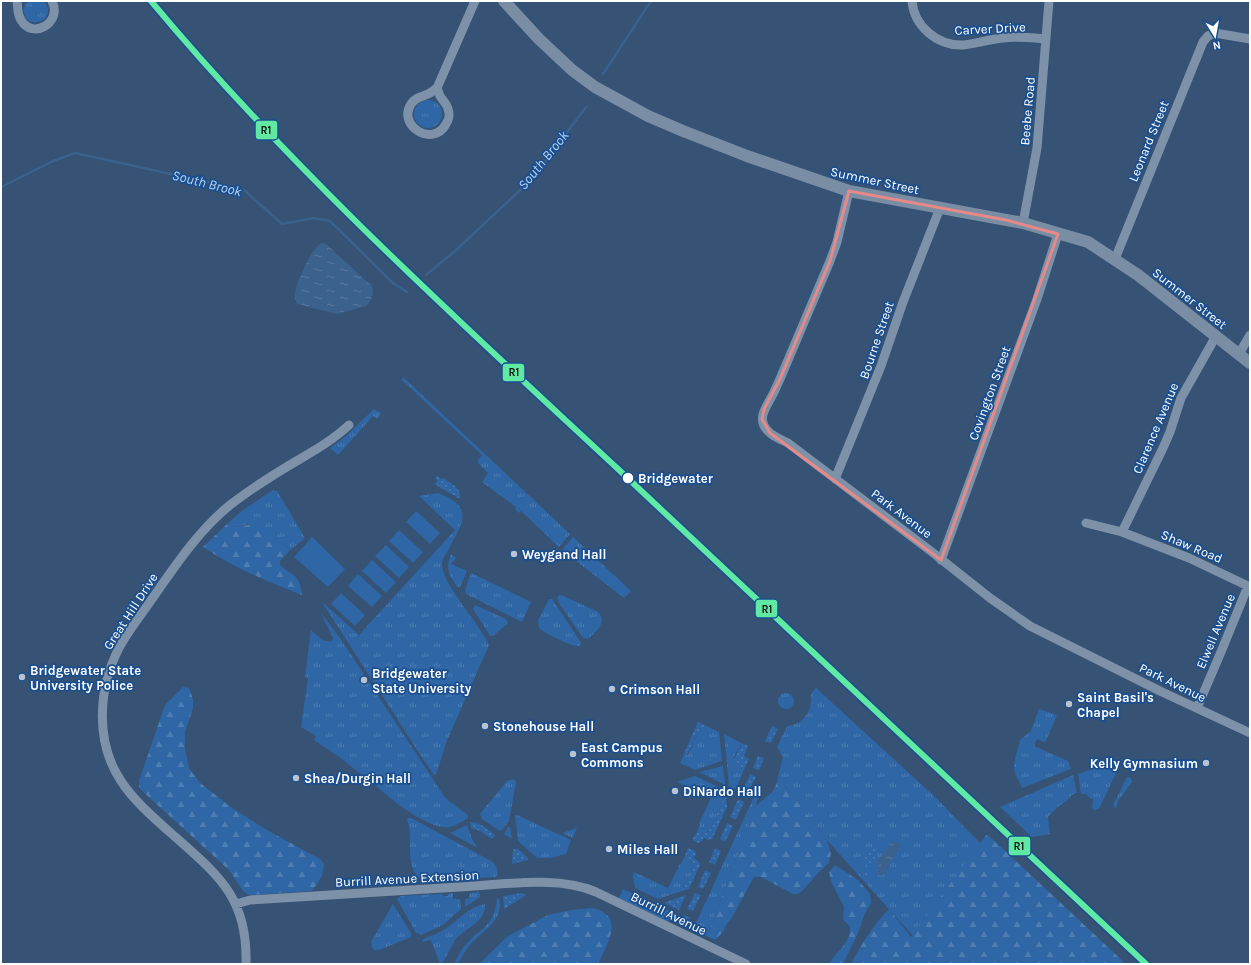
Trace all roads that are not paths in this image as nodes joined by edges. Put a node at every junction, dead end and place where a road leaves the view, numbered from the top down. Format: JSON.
{"nodes":[{"id":1,"x":17,"y":1,"type":"edge"},
{"id":2,"x":52,"y":1,"type":"edge"},
{"id":3,"x":475,"y":1,"type":"edge"},
{"id":4,"x":504,"y":1,"type":"edge"},
{"id":5,"x":912,"y":1,"type":"edge"},
{"id":6,"x":1049,"y":1,"type":"edge"},
{"id":7,"x":1046,"y":39,"type":"junction"},
{"id":8,"x":1250,"y":39,"type":"edge"},
{"id":9,"x":437,"y":88,"type":"junction"},
{"id":10,"x":849,"y":191,"type":"junction"},
{"id":11,"x":940,"y":208,"type":"junction"},
{"id":12,"x":1023,"y":223,"type":"junction"},
{"id":13,"x":1058,"y":234,"type":"junction"},
{"id":14,"x":1115,"y":259,"type":"junction"},
{"id":15,"x":1250,"y":335,"type":"edge"},
{"id":16,"x":1216,"y":336,"type":"junction"},
{"id":17,"x":1239,"y":354,"type":"junction"},
{"id":18,"x":1250,"y":363,"type":"edge"},
{"id":19,"x":349,"y":425,"type":"dead end"},
{"id":20,"x":836,"y":479,"type":"junction"},
{"id":21,"x":1086,"y":523,"type":"dead end"},
{"id":22,"x":1122,"y":532,"type":"junction"},
{"id":23,"x":941,"y":560,"type":"junction"},
{"id":24,"x":1249,"y":587,"type":"edge"},
{"id":25,"x":1197,"y":708,"type":"junction"},
{"id":26,"x":1250,"y":732,"type":"edge"},
{"id":27,"x":580,"y":886,"type":"joint"},
{"id":28,"x":236,"y":904,"type":"junction"},
{"id":29,"x":246,"y":964,"type":"edge"},
{"id":30,"x":746,"y":964,"type":"edge"}],
"edges":[{"from":1,"to":2,"type":"street"},
{"from":3,"to":9,"type":"street"},
{"from":4,"to":10,"type":"main road","name":"Summer Street"},
{"from":5,"to":7,"type":"street","name":"Carver Drive"},
{"from":6,"to":7,"type":"street","name":"Beebe Road"},
{"from":7,"to":12,"type":"street","name":"Beebe Road"},
{"from":8,"to":14,"type":"street","name":"Leonard Street"},
{"from":9,"to":9,"type":"street"},
{"from":10,"to":11,"type":"main road","name":"Summer Street"},
{"from":10,"to":20,"type":"street","name":"Park Avenue"},
{"from":11,"to":12,"type":"main road","name":"Summer Street"},
{"from":11,"to":20,"type":"street","name":"Bourne Street"},
{"from":12,"to":13,"type":"main road","name":"Summer Street"},
{"from":13,"to":14,"type":"main road","name":"Summer Street"},
{"from":13,"to":23,"type":"street","name":"Covington Street"},
{"from":14,"to":16,"type":"main road","name":"Summer Street"},
{"from":15,"to":17,"type":"street"},
{"from":16,"to":17,"type":"main road","name":"Summer Street"},
{"from":16,"to":22,"type":"street","name":"Clarence Avenue"},
{"from":17,"to":18,"type":"main road","name":"Summer Street"},
{"from":19,"to":28,"type":"street","name":"Great Hill Drive"},
{"from":20,"to":23,"type":"street","name":"Park Avenue"},
{"from":21,"to":22,"type":"street","name":"Shaw Road"},
{"from":22,"to":24,"type":"street","name":"Shaw Road"},
{"from":23,"to":25,"type":"street","name":"Park Avenue"},
{"from":24,"to":25,"type":"street","name":"Elwell Avenue"},
{"from":25,"to":26,"type":"street","name":"Park Avenue"},
{"from":27,"to":28,"type":"street","name":"Burrill Avenue Extension"},
{"from":27,"to":30,"type":"street","name":"Burrill Avenue"},
{"from":28,"to":29,"type":"street","name":"Great Hill Drive"}]}
